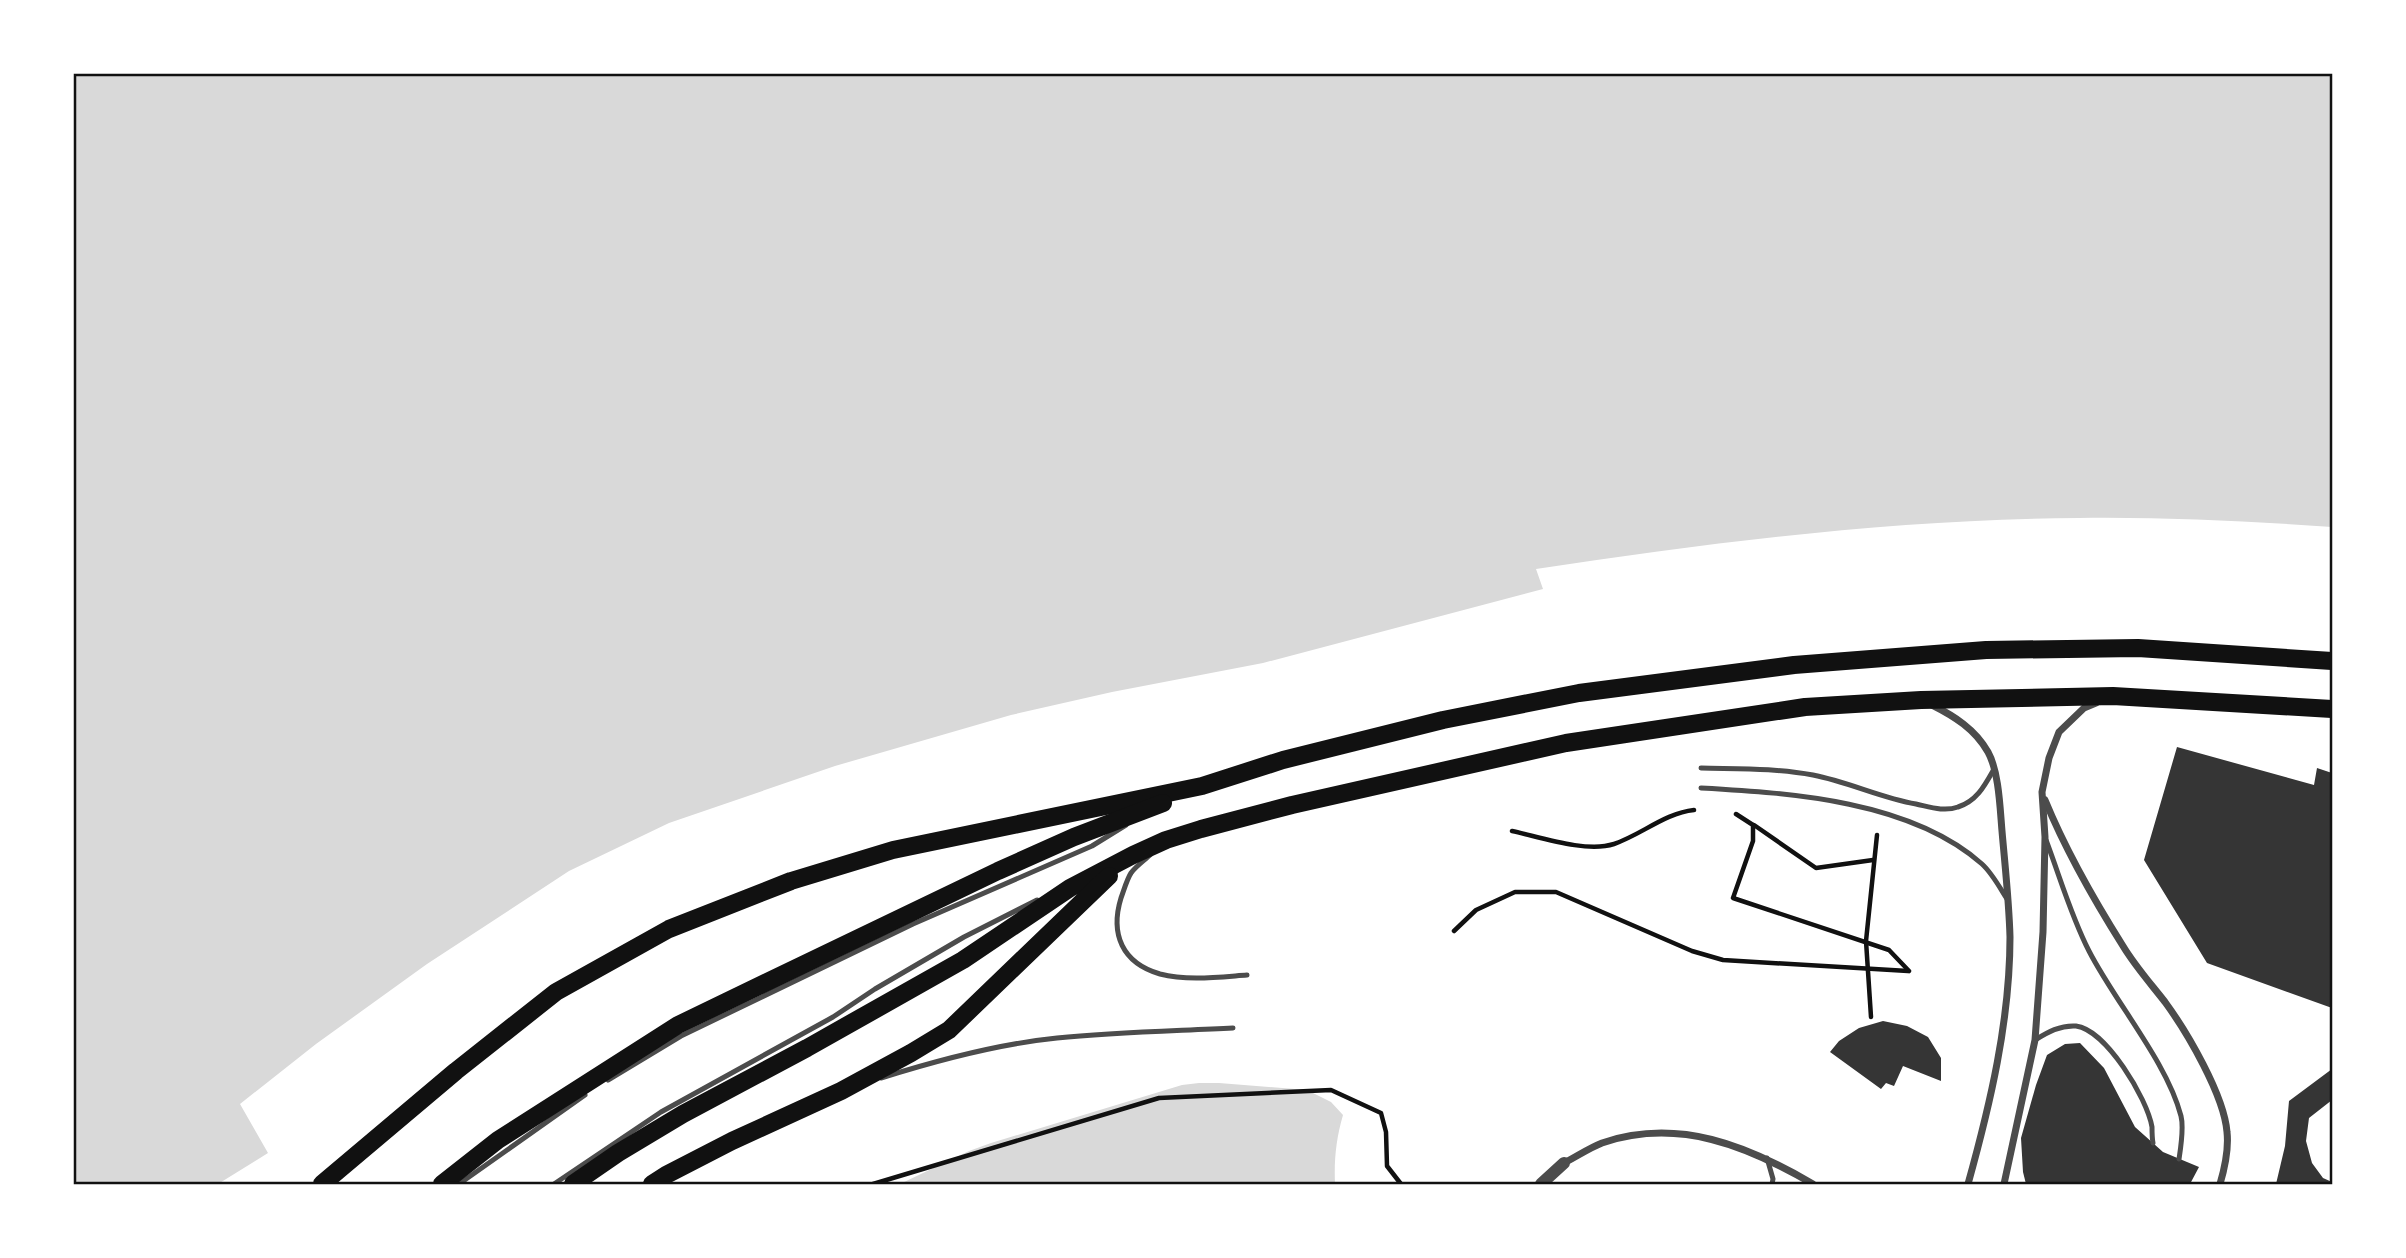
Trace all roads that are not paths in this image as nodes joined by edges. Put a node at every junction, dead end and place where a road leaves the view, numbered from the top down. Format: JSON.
{"nodes":[{"id":1,"x":2333,"y":661,"type":"edge"},
{"id":2,"x":2113,"y":696,"type":"junction"},
{"id":3,"x":1921,"y":700,"type":"junction"},
{"id":4,"x":2333,"y":709,"type":"edge"},
{"id":5,"x":1701,"y":768,"type":"dead end"},
{"id":6,"x":1994,"y":769,"type":"junction"},
{"id":7,"x":1202,"y":786,"type":"junction"},
{"id":8,"x":1701,"y":788,"type":"dead end"},
{"id":9,"x":2042,"y":793,"type":"junction"},
{"id":10,"x":1143,"y":811,"type":"junction"},
{"id":11,"x":2045,"y":837,"type":"junction"},
{"id":12,"x":1166,"y":840,"type":"junction"},
{"id":13,"x":1133,"y":855,"type":"junction"},
{"id":14,"x":2009,"y":901,"type":"junction"},
{"id":15,"x":1247,"y":975,"type":"dead end"},
{"id":16,"x":1233,"y":1028,"type":"dead end"},
{"id":17,"x":2035,"y":1040,"type":"junction"},
{"id":18,"x":598,"y":1086,"type":"dead end"},
{"id":19,"x":841,"y":1091,"type":"junction"},
{"id":20,"x":588,"y":1093,"type":"dead end"},
{"id":21,"x":2152,"y":1143,"type":"dead end"},
{"id":22,"x":1767,"y":1158,"type":"junction"},
{"id":23,"x":2179,"y":1159,"type":"dead end"},
{"id":24,"x":1564,"y":1163,"type":"joint"},
{"id":25,"x":322,"y":1185,"type":"edge"},
{"id":26,"x":442,"y":1185,"type":"edge"},
{"id":27,"x":459,"y":1185,"type":"edge"},
{"id":28,"x":554,"y":1185,"type":"edge"},
{"id":29,"x":573,"y":1185,"type":"edge"},
{"id":30,"x":652,"y":1185,"type":"edge"},
{"id":31,"x":1541,"y":1185,"type":"edge"},
{"id":32,"x":1772,"y":1185,"type":"edge"},
{"id":33,"x":1813,"y":1185,"type":"edge"},
{"id":34,"x":1968,"y":1185,"type":"edge"},
{"id":35,"x":2004,"y":1185,"type":"edge"},
{"id":36,"x":2220,"y":1185,"type":"edge"}],
"edges":[{"from":1,"to":7,"type":"main road"},
{"from":2,"to":3,"type":"main road"},
{"from":2,"to":4,"type":"main road"},
{"from":2,"to":9,"type":"street"},
{"from":3,"to":6,"type":"street"},
{"from":3,"to":12,"type":"main road"},
{"from":5,"to":6,"type":"lane"},
{"from":6,"to":14,"type":"street"},
{"from":7,"to":10,"type":"main road"},
{"from":7,"to":25,"type":"main road"},
{"from":8,"to":14,"type":"lane"},
{"from":9,"to":11,"type":"street"},
{"from":9,"to":36,"type":"street"},
{"from":10,"to":18,"type":"lane"},
{"from":10,"to":26,"type":"main road"},
{"from":11,"to":17,"type":"street"},
{"from":11,"to":23,"type":"lane"},
{"from":12,"to":13,"type":"main road"},
{"from":12,"to":15,"type":"lane"},
{"from":13,"to":19,"type":"main road"},
{"from":13,"to":28,"type":"lane"},
{"from":13,"to":29,"type":"main road"},
{"from":14,"to":34,"type":"street"},
{"from":16,"to":19,"type":"lane"},
{"from":17,"to":21,"type":"lane"},
{"from":17,"to":35,"type":"street"},
{"from":19,"to":30,"type":"main road"},
{"from":20,"to":27,"type":"lane"},
{"from":22,"to":24,"type":"street"},
{"from":22,"to":32,"type":"lane"},
{"from":22,"to":33,"type":"street"},
{"from":24,"to":31,"type":"street"}]}
